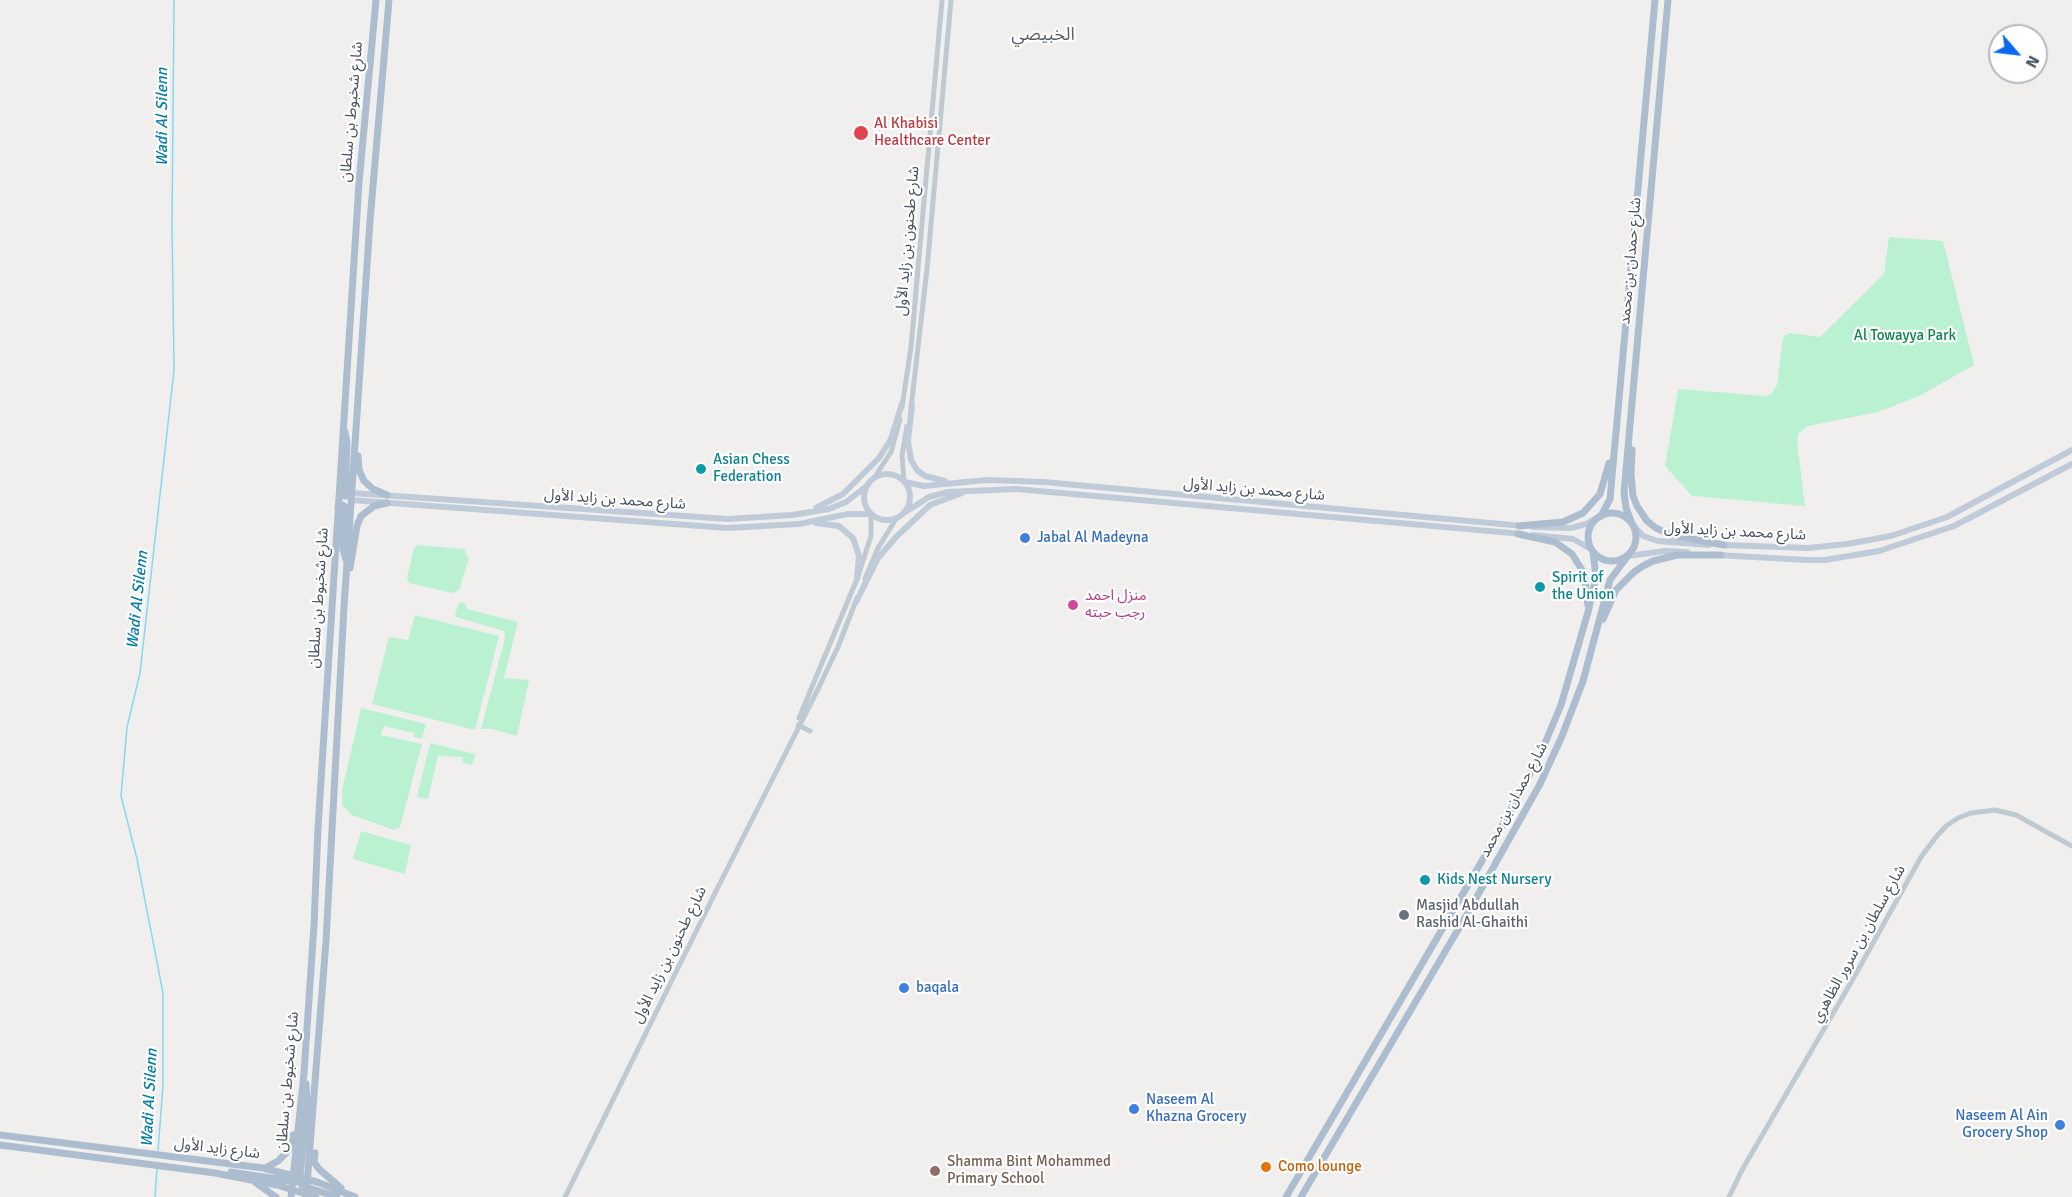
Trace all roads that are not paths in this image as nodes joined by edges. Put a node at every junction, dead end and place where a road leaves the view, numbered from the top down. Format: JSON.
{"nodes":[{"id":1,"x":376,"y":0,"type":"edge"},
{"id":2,"x":389,"y":0,"type":"edge"},
{"id":3,"x":942,"y":0,"type":"edge"},
{"id":4,"x":951,"y":0,"type":"edge"},
{"id":5,"x":1655,"y":0,"type":"edge"},
{"id":6,"x":1668,"y":0,"type":"edge"},
{"id":7,"x":902,"y":404,"type":"junction"},
{"id":8,"x":912,"y":405,"type":"junction"},
{"id":9,"x":343,"y":427,"type":"junction"},
{"id":10,"x":1617,"y":428,"type":"junction"},
{"id":11,"x":1630,"y":432,"type":"junction"},
{"id":12,"x":356,"y":433,"type":"junction"},
{"id":13,"x":2072,"y":450,"type":"edge"},
{"id":14,"x":2072,"y":464,"type":"edge"},
{"id":15,"x":874,"y":478,"type":"junction"},
{"id":16,"x":904,"y":481,"type":"junction"},
{"id":17,"x":951,"y":483,"type":"junction"},
{"id":18,"x":868,"y":485,"type":"junction"},
{"id":19,"x":974,"y":490,"type":"junction"},
{"id":20,"x":352,"y":497,"type":"junction"},
{"id":21,"x":387,"y":499,"type":"junction"},
{"id":22,"x":432,"y":499,"type":"junction"},
{"id":23,"x":399,"y":504,"type":"junction"},
{"id":24,"x":338,"y":505,"type":"junction"},
{"id":25,"x":907,"y":511,"type":"junction"},
{"id":26,"x":805,"y":513,"type":"junction"},
{"id":27,"x":871,"y":514,"type":"junction"},
{"id":28,"x":1600,"y":517,"type":"junction"},
{"id":29,"x":896,"y":519,"type":"junction"},
{"id":30,"x":809,"y":522,"type":"junction"},
{"id":31,"x":1633,"y":524,"type":"junction"},
{"id":32,"x":1519,"y":526,"type":"junction"},
{"id":33,"x":1518,"y":534,"type":"junction"},
{"id":34,"x":1724,"y":545,"type":"junction"},
{"id":35,"x":1592,"y":550,"type":"junction"},
{"id":36,"x":1721,"y":555,"type":"junction"},
{"id":37,"x":1627,"y":556,"type":"junction"},
{"id":38,"x":347,"y":562,"type":"junction"},
{"id":39,"x":346,"y":576,"type":"junction"},
{"id":40,"x":857,"y":579,"type":"junction"},
{"id":41,"x":856,"y":602,"type":"junction"},
{"id":42,"x":1588,"y":612,"type":"junction"},
{"id":43,"x":1592,"y":650,"type":"junction"},
{"id":44,"x":798,"y":725,"type":"junction"},
{"id":45,"x":810,"y":731,"type":"dead end"},
{"id":46,"x":2072,"y":846,"type":"edge"},
{"id":47,"x":304,"y":1073,"type":"junction"},
{"id":48,"x":313,"y":1127,"type":"junction"},
{"id":49,"x":0,"y":1135,"type":"edge"},
{"id":50,"x":0,"y":1145,"type":"edge"},
{"id":51,"x":263,"y":1168,"type":"junction"},
{"id":52,"x":215,"y":1173,"type":"junction"},
{"id":53,"x":251,"y":1180,"type":"junction"},
{"id":54,"x":1294,"y":1184,"type":"junction"},
{"id":55,"x":300,"y":1187,"type":"edge"},
{"id":56,"x":276,"y":1197,"type":"edge"},
{"id":57,"x":316,"y":1197,"type":"edge"},
{"id":58,"x":336,"y":1197,"type":"edge"},
{"id":59,"x":354,"y":1197,"type":"edge"},
{"id":60,"x":565,"y":1197,"type":"edge"},
{"id":61,"x":1286,"y":1197,"type":"edge"},
{"id":62,"x":1292,"y":1197,"type":"edge"},
{"id":63,"x":1301,"y":1197,"type":"edge"},
{"id":64,"x":1729,"y":1197,"type":"edge"}],
"edges":[{"from":1,"to":9,"type":"main road","name":"شارع شخبوط بن سلطان"},
{"from":2,"to":12,"type":"main road","name":"شارع شخبوط بن سلطان"},
{"from":3,"to":7,"type":"street","name":"شارع طحنون بن زايد الأول"},
{"from":4,"to":8,"type":"street","name":"شارع طحنون بن زايد الأول"},
{"from":5,"to":10,"type":"main road","name":"شارع حمدان بن محمد"},
{"from":6,"to":11,"type":"main road","name":"شارع حمدان بن محمد"},
{"from":7,"to":15,"type":"street","name":"شارع طحنون بن زايد الأول"},
{"from":7,"to":26,"type":"main road"},
{"from":8,"to":16,"type":"street","name":"شارع طحنون بن زايد الأول"},
{"from":8,"to":17,"type":"main road"},
{"from":9,"to":20,"type":"main road"},
{"from":9,"to":24,"type":"main road","name":"شارع شخبوط بن سلطان"},
{"from":10,"to":28,"type":"main road","name":"شارع حمدان بن محمد"},
{"from":10,"to":32,"type":"main road"},
{"from":11,"to":31,"type":"main road","name":"شارع حمدان بن محمد"},
{"from":11,"to":34,"type":"main road"},
{"from":12,"to":20,"type":"main road","name":"شارع شخبوط بن سلطان"},
{"from":12,"to":21,"type":"main road"},
{"from":13,"to":34,"type":"main road","name":"شارع محمد بن زايد الأول"},
{"from":14,"to":36,"type":"main road","name":"شارع محمد بن زايد الأول"},
{"from":15,"to":16,"type":"main road"},
{"from":15,"to":18,"type":"main road"},
{"from":16,"to":17,"type":"main road","name":"شارع محمد بن زايد الأول"},
{"from":16,"to":25,"type":"main road"},
{"from":17,"to":32,"type":"main road","name":"شارع محمد بن زايد الأول"},
{"from":18,"to":26,"type":"main road","name":"شارع محمد بن زايد الأول"},
{"from":18,"to":27,"type":"main road"},
{"from":19,"to":25,"type":"main road","name":"شارع محمد بن زايد الأول"},
{"from":19,"to":33,"type":"main road","name":"شارع محمد بن زايد الأول"},
{"from":19,"to":41,"type":"main road"},
{"from":20,"to":21,"type":"main road","name":"شارع محمد بن زايد الأول"},
{"from":20,"to":24,"type":"main road"},
{"from":20,"to":38,"type":"main road","name":"شارع شخبوط بن سلطان"},
{"from":21,"to":22,"type":"main road","name":"شارع محمد بن زايد الأول"},
{"from":21,"to":23,"type":"main road","name":"شارع محمد بن زايد الأول"},
{"from":21,"to":39,"type":"main road"},
{"from":22,"to":23,"type":"main road"},
{"from":22,"to":26,"type":"main road","name":"شارع محمد بن زايد الأول"},
{"from":23,"to":30,"type":"main road","name":"شارع محمد بن زايد الأول"},
{"from":24,"to":38,"type":"main road"},
{"from":24,"to":47,"type":"main road","name":"شارع شخبوط بن سلطان"},
{"from":25,"to":29,"type":"main road"},
{"from":27,"to":29,"type":"main road"},
{"from":27,"to":30,"type":"main road","name":"شارع محمد بن زايد الأول"},
{"from":27,"to":40,"type":"street","name":"شارع طحنون بن زايد الأول"},
{"from":28,"to":31,"type":"main road"},
{"from":28,"to":32,"type":"main road","name":"شارع محمد بن زايد الأول"},
{"from":28,"to":35,"type":"main road"},
{"from":29,"to":41,"type":"street","name":"شارع طحنون بن زايد الأول"},
{"from":30,"to":40,"type":"main road"},
{"from":31,"to":34,"type":"main road","name":"شارع محمد بن زايد الأول"},
{"from":31,"to":37,"type":"main road"},
{"from":33,"to":35,"type":"main road","name":"شارع محمد بن زايد الأول"},
{"from":33,"to":42,"type":"main road"},
{"from":35,"to":37,"type":"main road"},
{"from":35,"to":42,"type":"main road","name":"شارع حمدان بن محمد"},
{"from":36,"to":37,"type":"main road","name":"شارع محمد بن زايد الأول"},
{"from":36,"to":43,"type":"main road"},
{"from":37,"to":43,"type":"main road","name":"شارع حمدان بن محمد"},
{"from":38,"to":39,"type":"main road","name":"شارع شخبوط بن سلطان"},
{"from":39,"to":48,"type":"main road","name":"شارع شخبوط بن سلطان"},
{"from":40,"to":44,"type":"street","name":"شارع طحنون بن زايد الأول"},
{"from":41,"to":44,"type":"street","name":"شارع طحنون بن زايد الأول"},
{"from":42,"to":54,"type":"main road","name":"شارع حمدان بن محمد"},
{"from":43,"to":63,"type":"main road","name":"شارع حمدان بن محمد"},
{"from":44,"to":45,"type":"street"},
{"from":44,"to":60,"type":"street","name":"شارع طحنون بن زايد الأول"},
{"from":46,"to":64,"type":"street","name":"شارع سلطان بن سرور الظاهري"},
{"from":47,"to":51,"type":"main road"},
{"from":47,"to":55,"type":"main road","name":"شارع شخبوط بن سلطان"},
{"from":48,"to":55,"type":"main road","name":"شارع شخبوط بن سلطان"},
{"from":48,"to":59,"type":"main road"},
{"from":49,"to":51,"type":"main road","name":"شارع زايد الأول"},
{"from":50,"to":52,"type":"main road","name":"شارع زايد الأول"},
{"from":51,"to":55,"type":"main road","name":"شارع زايد الأول"},
{"from":52,"to":53,"type":"main road","name":"شارع زايد الأول"},
{"from":52,"to":55,"type":"main road"},
{"from":53,"to":55,"type":"main road","name":"شارع زايد الأول"},
{"from":53,"to":56,"type":"main road"},
{"from":54,"to":61,"type":"main road","name":"شارع حمدان بن محمد"},
{"from":54,"to":62,"type":"main road"},
{"from":55,"to":57,"type":"main road","name":"شارع زايد الأول"},
{"from":55,"to":58,"type":"main road"},
{"from":55,"to":59,"type":"main road","name":"شارع زايد الأول"}]}
